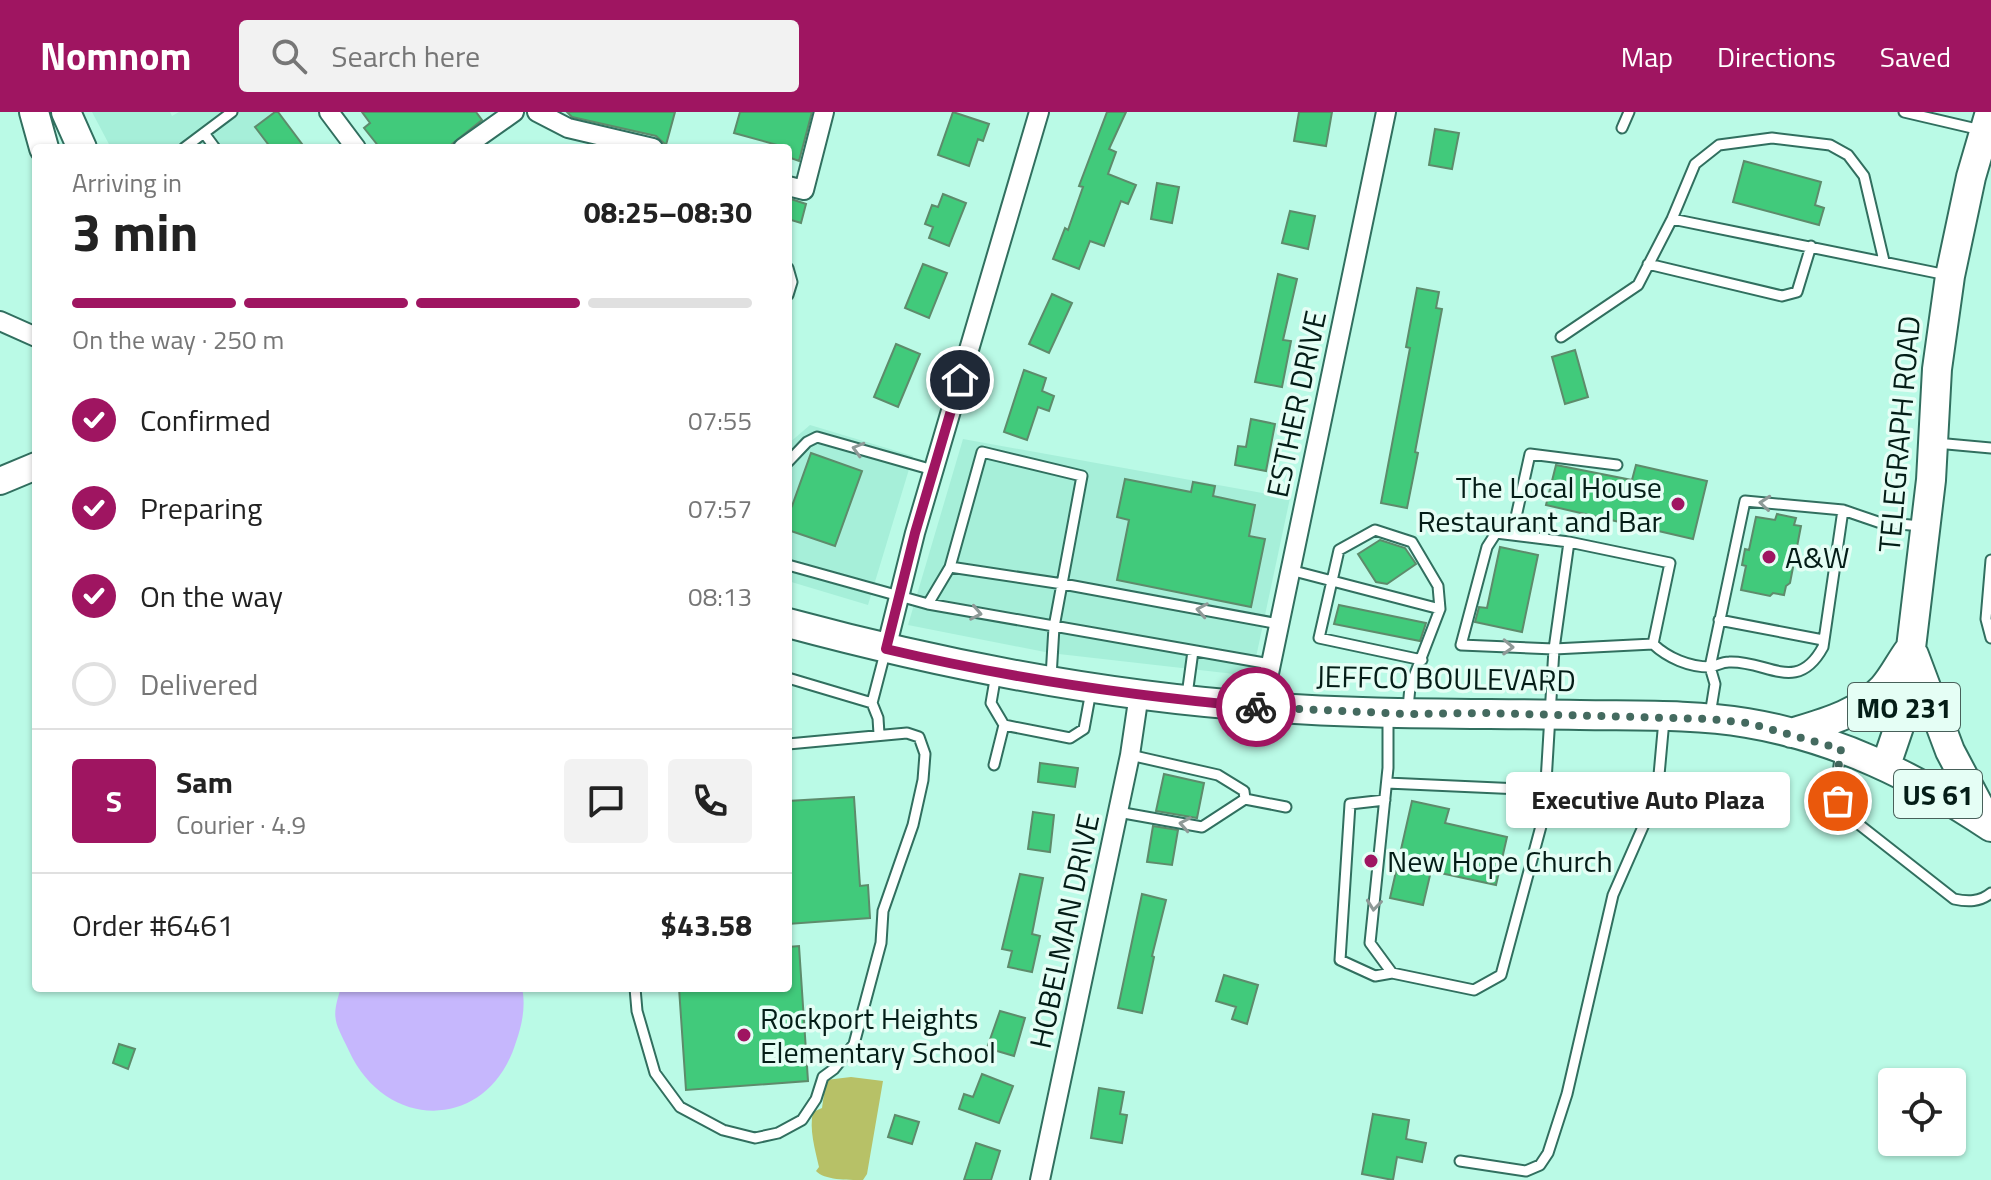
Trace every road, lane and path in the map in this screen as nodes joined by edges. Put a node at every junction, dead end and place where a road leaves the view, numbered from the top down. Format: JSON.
{"nodes":[{"id":1,"x":34,"y":112,"type":"edge"},
{"id":2,"x":66,"y":112,"type":"edge"},
{"id":3,"x":232,"y":112,"type":"edge"},
{"id":4,"x":329,"y":112,"type":"edge"},
{"id":5,"x":514,"y":112,"type":"edge"},
{"id":6,"x":537,"y":112,"type":"edge"},
{"id":7,"x":824,"y":112,"type":"edge"},
{"id":8,"x":1039,"y":112,"type":"edge"},
{"id":9,"x":1386,"y":112,"type":"edge"},
{"id":10,"x":1629,"y":112,"type":"edge"},
{"id":11,"x":1907,"y":112,"type":"edge"},
{"id":12,"x":1987,"y":122,"type":"edge"},
{"id":13,"x":1622,"y":128,"type":"dead end"},
{"id":14,"x":204,"y":133,"type":"junction"},
{"id":15,"x":43,"y":144,"type":"edge"},
{"id":16,"x":80,"y":144,"type":"edge"},
{"id":17,"x":189,"y":144,"type":"edge"},
{"id":18,"x":212,"y":144,"type":"edge"},
{"id":19,"x":353,"y":144,"type":"edge"},
{"id":20,"x":469,"y":144,"type":"edge"},
{"id":21,"x":636,"y":144,"type":"edge"},
{"id":22,"x":792,"y":187,"type":"edge"},
{"id":23,"x":1672,"y":219,"type":"junction"},
{"id":24,"x":1811,"y":246,"type":"junction"},
{"id":25,"x":1884,"y":261,"type":"junction"},
{"id":26,"x":1648,"y":264,"type":"junction"},
{"id":27,"x":1950,"y":276,"type":"junction"},
{"id":28,"x":0,"y":321,"type":"edge"},
{"id":29,"x":32,"y":335,"type":"edge"},
{"id":30,"x":1561,"y":337,"type":"dead end"},
{"id":31,"x":1933,"y":442,"type":"junction"},
{"id":32,"x":1991,"y":448,"type":"edge"},
{"id":33,"x":792,"y":458,"type":"edge"},
{"id":34,"x":1617,"y":465,"type":"dead end"},
{"id":35,"x":32,"y":468,"type":"edge"},
{"id":36,"x":933,"y":470,"type":"junction"},
{"id":37,"x":0,"y":481,"type":"edge"},
{"id":38,"x":1843,"y":510,"type":"junction"},
{"id":39,"x":1926,"y":527,"type":"junction"},
{"id":40,"x":1512,"y":535,"type":"junction"},
{"id":41,"x":1569,"y":542,"type":"junction"},
{"id":42,"x":1991,"y":560,"type":"edge"},
{"id":43,"x":792,"y":566,"type":"edge"},
{"id":44,"x":950,"y":567,"type":"junction"},
{"id":45,"x":1290,"y":570,"type":"junction"},
{"id":46,"x":1333,"y":580,"type":"junction"},
{"id":47,"x":1063,"y":584,"type":"junction"},
{"id":48,"x":901,"y":596,"type":"junction"},
{"id":49,"x":928,"y":604,"type":"junction"},
{"id":50,"x":1989,"y":604,"type":"edge"},
{"id":51,"x":1440,"y":609,"type":"junction"},
{"id":52,"x":1719,"y":620,"type":"junction"},
{"id":53,"x":792,"y":624,"type":"edge"},
{"id":54,"x":1279,"y":624,"type":"junction"},
{"id":55,"x":1054,"y":627,"type":"junction"},
{"id":56,"x":1991,"y":638,"type":"edge"},
{"id":57,"x":1823,"y":640,"type":"junction"},
{"id":58,"x":1653,"y":644,"type":"junction"},
{"id":59,"x":1912,"y":646,"type":"junction"},
{"id":60,"x":886,"y":649,"type":"junction"},
{"id":61,"x":1554,"y":649,"type":"junction"},
{"id":62,"x":1193,"y":651,"type":"junction"},
{"id":63,"x":1422,"y":660,"type":"junction"},
{"id":64,"x":1270,"y":664,"type":"junction"},
{"id":65,"x":1710,"y":667,"type":"junction"},
{"id":66,"x":996,"y":672,"type":"junction"},
{"id":67,"x":792,"y":679,"type":"edge"},
{"id":68,"x":1050,"y":682,"type":"junction"},
{"id":69,"x":1091,"y":688,"type":"junction"},
{"id":70,"x":1139,"y":694,"type":"junction"},
{"id":71,"x":1186,"y":700,"type":"junction"},
{"id":72,"x":872,"y":703,"type":"junction"},
{"id":73,"x":1262,"y":707,"type":"junction"},
{"id":74,"x":1397,"y":714,"type":"junction"},
{"id":75,"x":1551,"y":714,"type":"junction"},
{"id":76,"x":1664,"y":716,"type":"junction"},
{"id":77,"x":1710,"y":719,"type":"junction"},
{"id":78,"x":1004,"y":725,"type":"junction"},
{"id":79,"x":1791,"y":733,"type":"junction"},
{"id":80,"x":879,"y":734,"type":"junction"},
{"id":81,"x":792,"y":744,"type":"edge"},
{"id":82,"x":1841,"y":749,"type":"junction"},
{"id":83,"x":1130,"y":755,"type":"junction"},
{"id":84,"x":994,"y":765,"type":"dead end"},
{"id":85,"x":1886,"y":765,"type":"junction"},
{"id":86,"x":1387,"y":783,"type":"junction"},
{"id":87,"x":1545,"y":790,"type":"junction"},
{"id":88,"x":1245,"y":799,"type":"junction"},
{"id":89,"x":1385,"y":800,"type":"junction"},
{"id":90,"x":1286,"y":807,"type":"dead end"},
{"id":91,"x":1118,"y":812,"type":"junction"},
{"id":92,"x":1990,"y":826,"type":"edge"},
{"id":93,"x":1991,"y":893,"type":"edge"},
{"id":94,"x":1392,"y":973,"type":"junction"},
{"id":95,"x":635,"y":992,"type":"edge"},
{"id":96,"x":1460,"y":1161,"type":"dead end"},
{"id":97,"x":1040,"y":1180,"type":"edge"}],
"edges":[{"from":1,"to":15,"type":"main road"},
{"from":2,"to":16,"type":"main road"},
{"from":3,"to":14,"type":"lane"},
{"from":4,"to":19,"type":"street"},
{"from":5,"to":20,"type":"street"},
{"from":6,"to":21,"type":"street"},
{"from":7,"to":22,"type":"street"},
{"from":8,"to":36,"type":"street"},
{"from":9,"to":45,"type":"street","name":"ESTHER DRIVE"},
{"from":10,"to":13,"type":"lane"},
{"from":11,"to":12,"type":"lane"},
{"from":12,"to":27,"type":"main road","name":"TELEGRAPH ROAD","number":"MO 231"},
{"from":14,"to":17,"type":"lane"},
{"from":14,"to":18,"type":"lane"},
{"from":23,"to":24,"type":"lane"},
{"from":23,"to":25,"type":"lane"},
{"from":23,"to":26,"type":"lane"},
{"from":24,"to":25,"type":"lane"},
{"from":24,"to":26,"type":"lane"},
{"from":25,"to":27,"type":"lane"},
{"from":26,"to":30,"type":"lane"},
{"from":27,"to":31,"type":"main road","name":"TELEGRAPH ROAD","number":"MO 231"},
{"from":28,"to":29,"type":"street"},
{"from":31,"to":32,"type":"lane"},
{"from":31,"to":39,"type":"main road","name":"TELEGRAPH ROAD","number":"MO 231"},
{"from":36,"to":33,"type":"lane","one_way":true},
{"from":34,"to":40,"type":"lane"},
{"from":35,"to":37,"type":"main road"},
{"from":36,"to":48,"type":"street"},
{"from":38,"to":39,"type":"lane"},
{"from":38,"to":52,"type":"lane","one_way":true},
{"from":38,"to":57,"type":"lane"},
{"from":39,"to":59,"type":"main road","name":"TELEGRAPH ROAD","number":"MO 231"},
{"from":40,"to":41,"type":"lane"},
{"from":40,"to":61,"type":"lane","one_way":true},
{"from":41,"to":58,"type":"lane"},
{"from":41,"to":61,"type":"lane"},
{"from":42,"to":50,"type":"lane"},
{"from":43,"to":48,"type":"lane"},
{"from":44,"to":47,"type":"lane"},
{"from":44,"to":47,"type":"lane"},
{"from":44,"to":49,"type":"lane"},
{"from":45,"to":46,"type":"lane"},
{"from":45,"to":54,"type":"street","name":"ESTHER DRIVE"},
{"from":46,"to":51,"type":"lane"},
{"from":46,"to":51,"type":"lane"},
{"from":46,"to":63,"type":"lane"},
{"from":54,"to":47,"type":"lane","one_way":true},
{"from":47,"to":55,"type":"lane"},
{"from":48,"to":49,"type":"lane"},
{"from":48,"to":60,"type":"street"},
{"from":49,"to":55,"type":"lane","one_way":true},
{"from":50,"to":56,"type":"lane"},
{"from":51,"to":63,"type":"lane"},
{"from":52,"to":57,"type":"lane"},
{"from":52,"to":65,"type":"lane"},
{"from":53,"to":60,"type":"main road","name":"JEFFCO BOULEVARD","number":"US 61"},
{"from":54,"to":64,"type":"street","name":"ESTHER DRIVE"},
{"from":55,"to":62,"type":"lane"},
{"from":55,"to":68,"type":"lane"},
{"from":57,"to":65,"type":"lane"},
{"from":58,"to":61,"type":"lane"},
{"from":58,"to":65,"type":"lane"},
{"from":59,"to":79,"type":"main road"},
{"from":59,"to":85,"type":"main road","name":"TELEGRAPH ROAD","number":"MO 231"},
{"from":59,"to":92,"type":"main road"},
{"from":60,"to":66,"type":"main road","name":"JEFFCO BOULEVARD","number":"US 61"},
{"from":60,"to":72,"type":"lane"},
{"from":61,"to":75,"type":"lane"},
{"from":62,"to":64,"type":"lane"},
{"from":62,"to":71,"type":"lane"},
{"from":63,"to":74,"type":"lane"},
{"from":64,"to":73,"type":"street","name":"ESTHER DRIVE"},
{"from":65,"to":77,"type":"lane"},
{"from":66,"to":68,"type":"main road","name":"JEFFCO BOULEVARD","number":"US 61"},
{"from":66,"to":78,"type":"lane"},
{"from":67,"to":72,"type":"lane"},
{"from":68,"to":69,"type":"main road","name":"JEFFCO BOULEVARD","number":"US 61"},
{"from":69,"to":70,"type":"main road","name":"JEFFCO BOULEVARD","number":"US 61"},
{"from":69,"to":78,"type":"lane"},
{"from":70,"to":71,"type":"main road","name":"JEFFCO BOULEVARD","number":"US 61"},
{"from":70,"to":83,"type":"street","name":"HOBELMAN DRIVE"},
{"from":71,"to":73,"type":"main road","name":"JEFFCO BOULEVARD","number":"US 61"},
{"from":72,"to":80,"type":"lane"},
{"from":73,"to":74,"type":"main road","name":"JEFFCO BOULEVARD","number":"US 61"},
{"from":74,"to":75,"type":"main road","name":"JEFFCO BOULEVARD","number":"US 61"},
{"from":74,"to":86,"type":"lane"},
{"from":75,"to":76,"type":"main road","name":"JEFFCO BOULEVARD","number":"US 61"},
{"from":75,"to":87,"type":"lane"},
{"from":76,"to":77,"type":"main road","name":"JEFFCO BOULEVARD","number":"US 61"},
{"from":76,"to":96,"type":"lane"},
{"from":77,"to":79,"type":"main road","name":"JEFFCO BOULEVARD","number":"US 61"},
{"from":78,"to":84,"type":"lane"},
{"from":79,"to":82,"type":"main road","name":"JEFFCO BOULEVARD","number":"US 61"},
{"from":80,"to":81,"type":"lane"},
{"from":80,"to":95,"type":"lane"},
{"from":82,"to":85,"type":"main road","name":"JEFFCO BOULEVARD","number":"US 61"},
{"from":82,"to":93,"type":"lane"},
{"from":83,"to":88,"type":"lane"},
{"from":83,"to":91,"type":"street","name":"HOBELMAN DRIVE"},
{"from":85,"to":92,"type":"main road","name":"JEFFCO BOULEVARD","number":"US 61"},
{"from":86,"to":87,"type":"lane"},
{"from":86,"to":89,"type":"lane"},
{"from":87,"to":94,"type":"lane"},
{"from":88,"to":90,"type":"lane"},
{"from":88,"to":91,"type":"lane","one_way":true},
{"from":89,"to":94,"type":"lane","one_way":true},
{"from":89,"to":94,"type":"lane"},
{"from":91,"to":97,"type":"street","name":"HOBELMAN DRIVE"}]}
